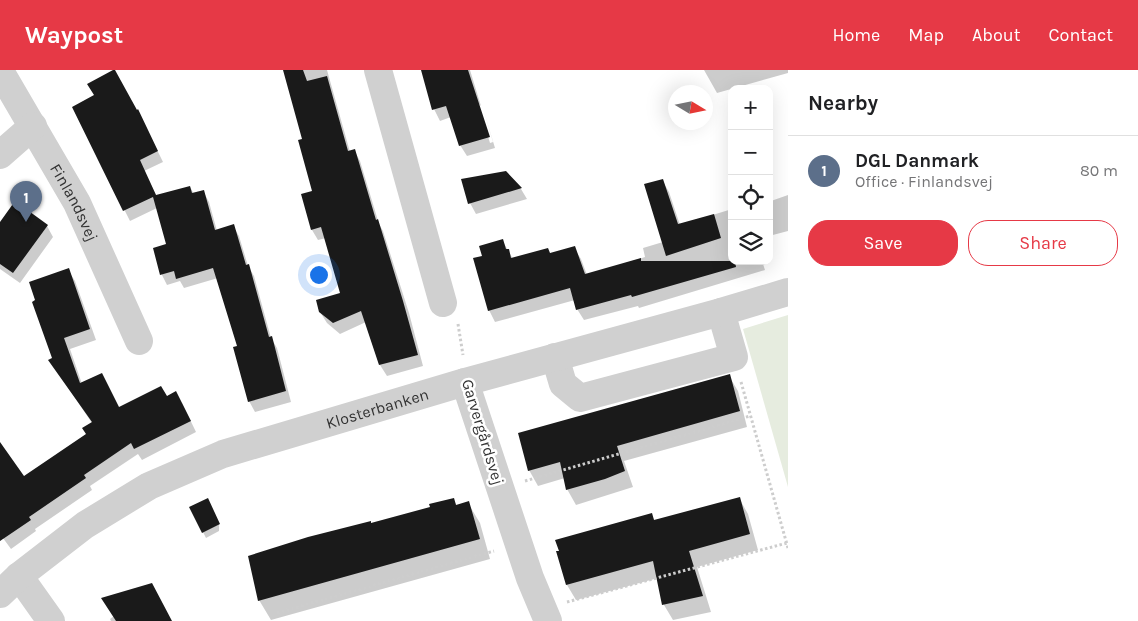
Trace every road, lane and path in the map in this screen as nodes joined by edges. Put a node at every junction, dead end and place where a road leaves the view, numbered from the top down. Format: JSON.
{"nodes":[{"id":1,"x":0,"y":70,"type":"edge"},
{"id":2,"x":378,"y":70,"type":"edge"},
{"id":3,"x":33,"y":126,"type":"junction"},
{"id":4,"x":0,"y":155,"type":"edge"},
{"id":5,"x":788,"y":292,"type":"edge"},
{"id":6,"x":443,"y":303,"type":"joint"},
{"id":7,"x":721,"y":312,"type":"junction"},
{"id":8,"x":139,"y":341,"type":"dead end"},
{"id":9,"x":734,"y":356,"type":"junction"},
{"id":10,"x":555,"y":357,"type":"junction"},
{"id":11,"x":464,"y":382,"type":"junction"},
{"id":12,"x":750,"y":416,"type":"junction"},
{"id":13,"x":500,"y":488,"type":"junction"},
{"id":14,"x":787,"y":543,"type":"junction"},
{"id":15,"x":519,"y":544,"type":"junction"},
{"id":16,"x":788,"y":548,"type":"edge"},
{"id":17,"x":10,"y":585,"type":"edge"},
{"id":18,"x":277,"y":613,"type":"dead end"},
{"id":19,"x":546,"y":615,"type":"edge"},
{"id":20,"x":51,"y":621,"type":"edge"}],
"edges":[{"from":1,"to":3,"type":"street","name":"Finlandsvej"},
{"from":2,"to":6,"type":"street"},
{"from":3,"to":4,"type":"street"},
{"from":3,"to":8,"type":"street","name":"Finlandsvej"},
{"from":5,"to":7,"type":"street","name":"Klosterbanken"},
{"from":6,"to":11,"type":"path","name":"Garvergårdsvej"},
{"from":7,"to":9,"type":"street"},
{"from":7,"to":10,"type":"street","name":"Klosterbanken"},
{"from":9,"to":10,"type":"street"},
{"from":9,"to":12,"type":"path"},
{"from":10,"to":11,"type":"street","name":"Klosterbanken"},
{"from":11,"to":13,"type":"street","name":"Garvergårdsvej"},
{"from":11,"to":17,"type":"street","name":"Klosterbanken"},
{"from":12,"to":13,"type":"path"},
{"from":12,"to":14,"type":"path"},
{"from":13,"to":15,"type":"street","name":"Garvergårdsvej"},
{"from":14,"to":16,"type":"path"},
{"from":14,"to":19,"type":"path"},
{"from":15,"to":18,"type":"path"},
{"from":15,"to":19,"type":"street","name":"Garvergårdsvej"},
{"from":17,"to":20,"type":"street"}]}
